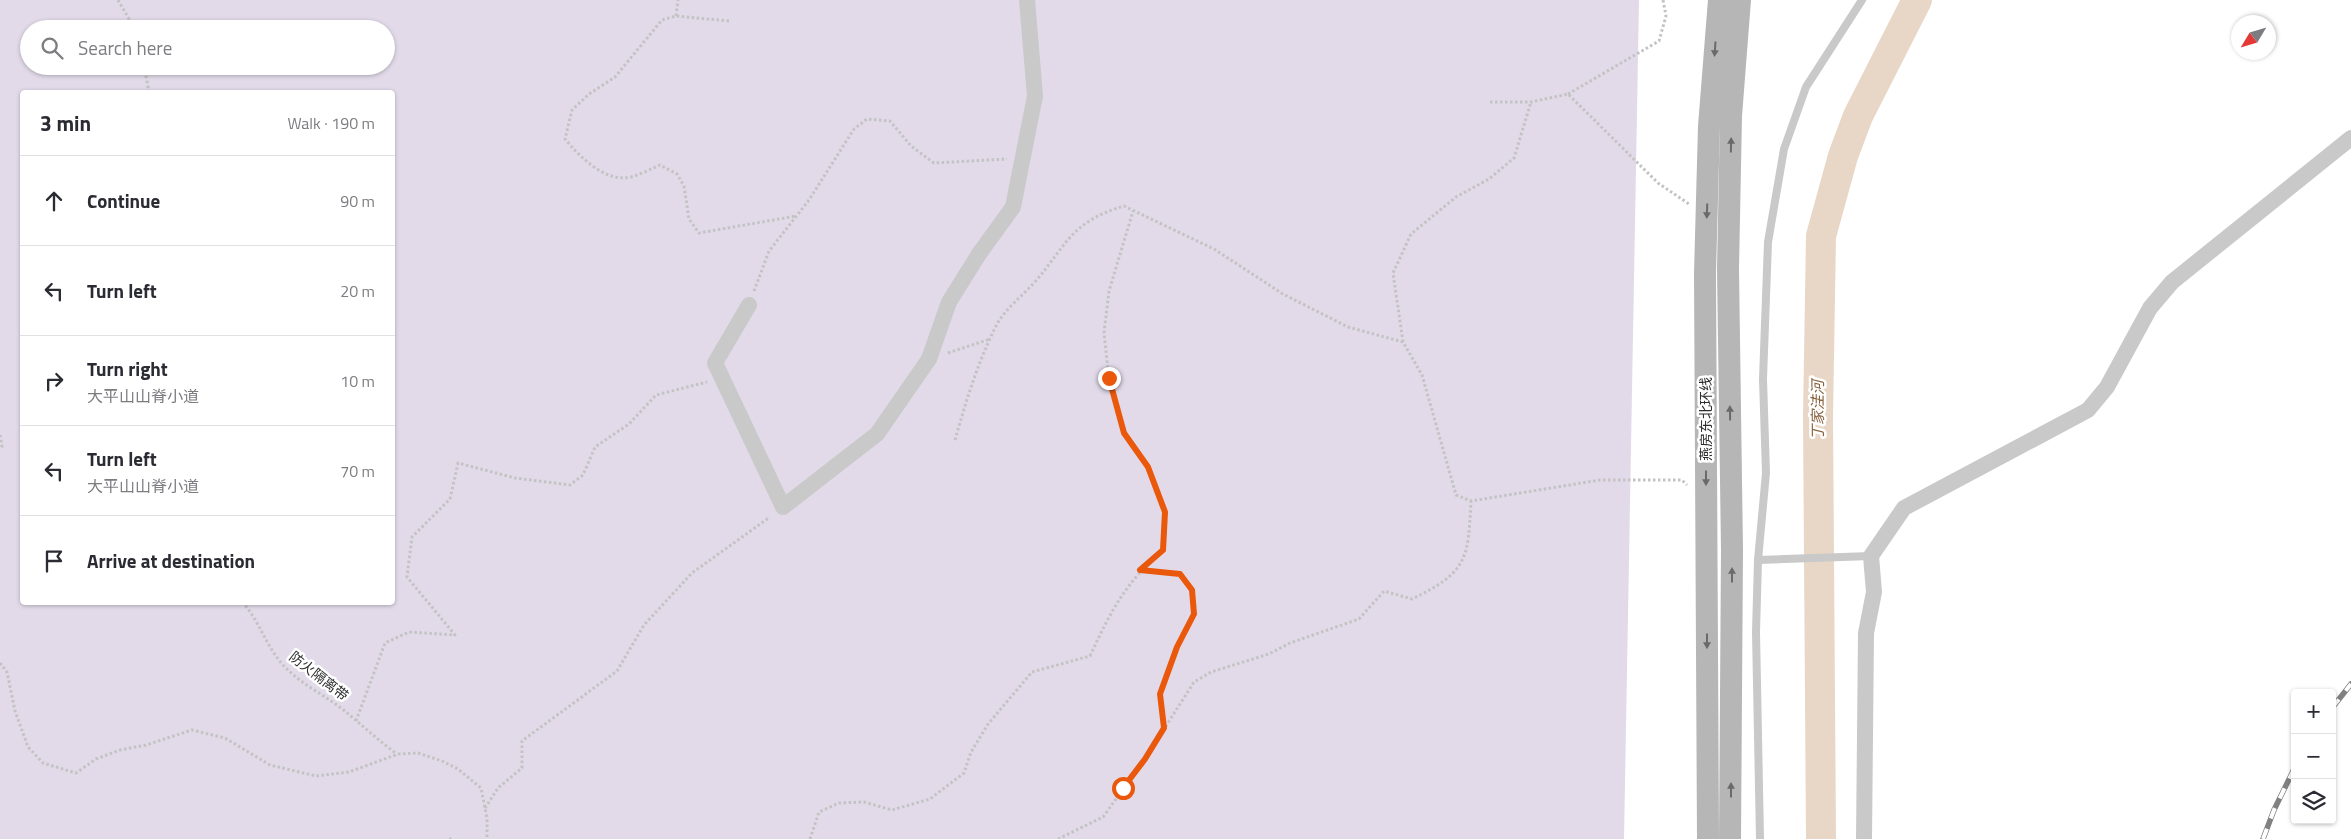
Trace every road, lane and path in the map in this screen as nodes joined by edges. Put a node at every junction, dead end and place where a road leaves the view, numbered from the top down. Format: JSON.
{"nodes":[{"id":1,"x":118,"y":0,"type":"edge"},
{"id":2,"x":678,"y":0,"type":"edge"},
{"id":3,"x":1027,"y":0,"type":"edge"},
{"id":4,"x":1663,"y":0,"type":"edge"},
{"id":5,"x":1718,"y":0,"type":"edge"},
{"id":6,"x":1740,"y":0,"type":"edge"},
{"id":7,"x":1862,"y":0,"type":"edge"},
{"id":8,"x":676,"y":16,"type":"junction"},
{"id":9,"x":130,"y":20,"type":"edge"},
{"id":10,"x":729,"y":22,"type":"dead end"},
{"id":11,"x":146,"y":75,"type":"edge"},
{"id":12,"x":149,"y":90,"type":"edge"},
{"id":13,"x":1568,"y":94,"type":"junction"},
{"id":14,"x":1490,"y":102,"type":"dead end"},
{"id":15,"x":1531,"y":102,"type":"junction"},
{"id":16,"x":2351,"y":138,"type":"edge"},
{"id":17,"x":1023,"y":158,"type":"junction"},
{"id":18,"x":1697,"y":210,"type":"dead end"},
{"id":19,"x":1134,"y":211,"type":"junction"},
{"id":20,"x":796,"y":216,"type":"junction"},
{"id":21,"x":749,"y":305,"type":"joint"},
{"id":22,"x":990,"y":339,"type":"junction"},
{"id":23,"x":1403,"y":342,"type":"junction"},
{"id":24,"x":929,"y":359,"type":"junction"},
{"id":25,"x":722,"y":378,"type":"junction"},
{"id":26,"x":0,"y":435,"type":"edge"},
{"id":27,"x":955,"y":440,"type":"dead end"},
{"id":28,"x":0,"y":449,"type":"edge"},
{"id":29,"x":1688,"y":486,"type":"dead end"},
{"id":30,"x":1471,"y":501,"type":"junction"},
{"id":31,"x":783,"y":507,"type":"junction"},
{"id":32,"x":1871,"y":556,"type":"junction"},
{"id":33,"x":1758,"y":560,"type":"junction"},
{"id":34,"x":1140,"y":570,"type":"junction"},
{"id":35,"x":245,"y":605,"type":"edge"},
{"id":36,"x":0,"y":663,"type":"edge"},
{"id":37,"x":356,"y":721,"type":"junction"},
{"id":38,"x":1164,"y":728,"type":"junction"},
{"id":39,"x":398,"y":754,"type":"junction"},
{"id":40,"x":485,"y":808,"type":"junction"},
{"id":41,"x":487,"y":839,"type":"edge"},
{"id":42,"x":810,"y":839,"type":"edge"},
{"id":43,"x":1058,"y":839,"type":"edge"},
{"id":44,"x":1708,"y":839,"type":"edge"},
{"id":45,"x":1730,"y":839,"type":"edge"},
{"id":46,"x":1760,"y":839,"type":"edge"},
{"id":47,"x":1864,"y":839,"type":"edge"}],
"edges":[{"from":1,"to":9,"type":"path"},
{"from":2,"to":8,"type":"path"},
{"from":3,"to":17,"type":"street"},
{"from":4,"to":13,"type":"path"},
{"from":5,"to":44,"type":"main road","name":"燕房东北环线","one_way":true,"bridge":true},
{"from":45,"to":6,"type":"main road","name":"燕房东北环线","one_way":true,"bridge":true},
{"from":7,"to":33,"type":"lane"},
{"from":8,"to":10,"type":"path"},
{"from":8,"to":20,"type":"path"},
{"from":11,"to":12,"type":"path"},
{"from":13,"to":15,"type":"path"},
{"from":13,"to":18,"type":"path"},
{"from":14,"to":15,"type":"path"},
{"from":15,"to":23,"type":"path"},
{"from":16,"to":32,"type":"street"},
{"from":17,"to":20,"type":"path"},
{"from":17,"to":24,"type":"street"},
{"from":19,"to":22,"type":"path"},
{"from":19,"to":23,"type":"path"},
{"from":19,"to":34,"type":"path"},
{"from":20,"to":21,"type":"path"},
{"from":21,"to":25,"type":"street"},
{"from":22,"to":24,"type":"path"},
{"from":22,"to":27,"type":"path"},
{"from":23,"to":30,"type":"path"},
{"from":24,"to":31,"type":"street"},
{"from":25,"to":31,"type":"street"},
{"from":25,"to":37,"type":"path"},
{"from":26,"to":28,"type":"path"},
{"from":29,"to":30,"type":"path"},
{"from":30,"to":38,"type":"path"},
{"from":31,"to":40,"type":"path"},
{"from":32,"to":33,"type":"lane"},
{"from":32,"to":47,"type":"street"},
{"from":33,"to":46,"type":"lane"},
{"from":34,"to":38,"type":"path"},
{"from":34,"to":42,"type":"path"},
{"from":35,"to":37,"type":"path","name":"防火隔离带"},
{"from":36,"to":39,"type":"path"},
{"from":37,"to":39,"type":"path","name":"防火隔离带"},
{"from":38,"to":43,"type":"path"},
{"from":39,"to":40,"type":"path"},
{"from":40,"to":41,"type":"path"}]}
